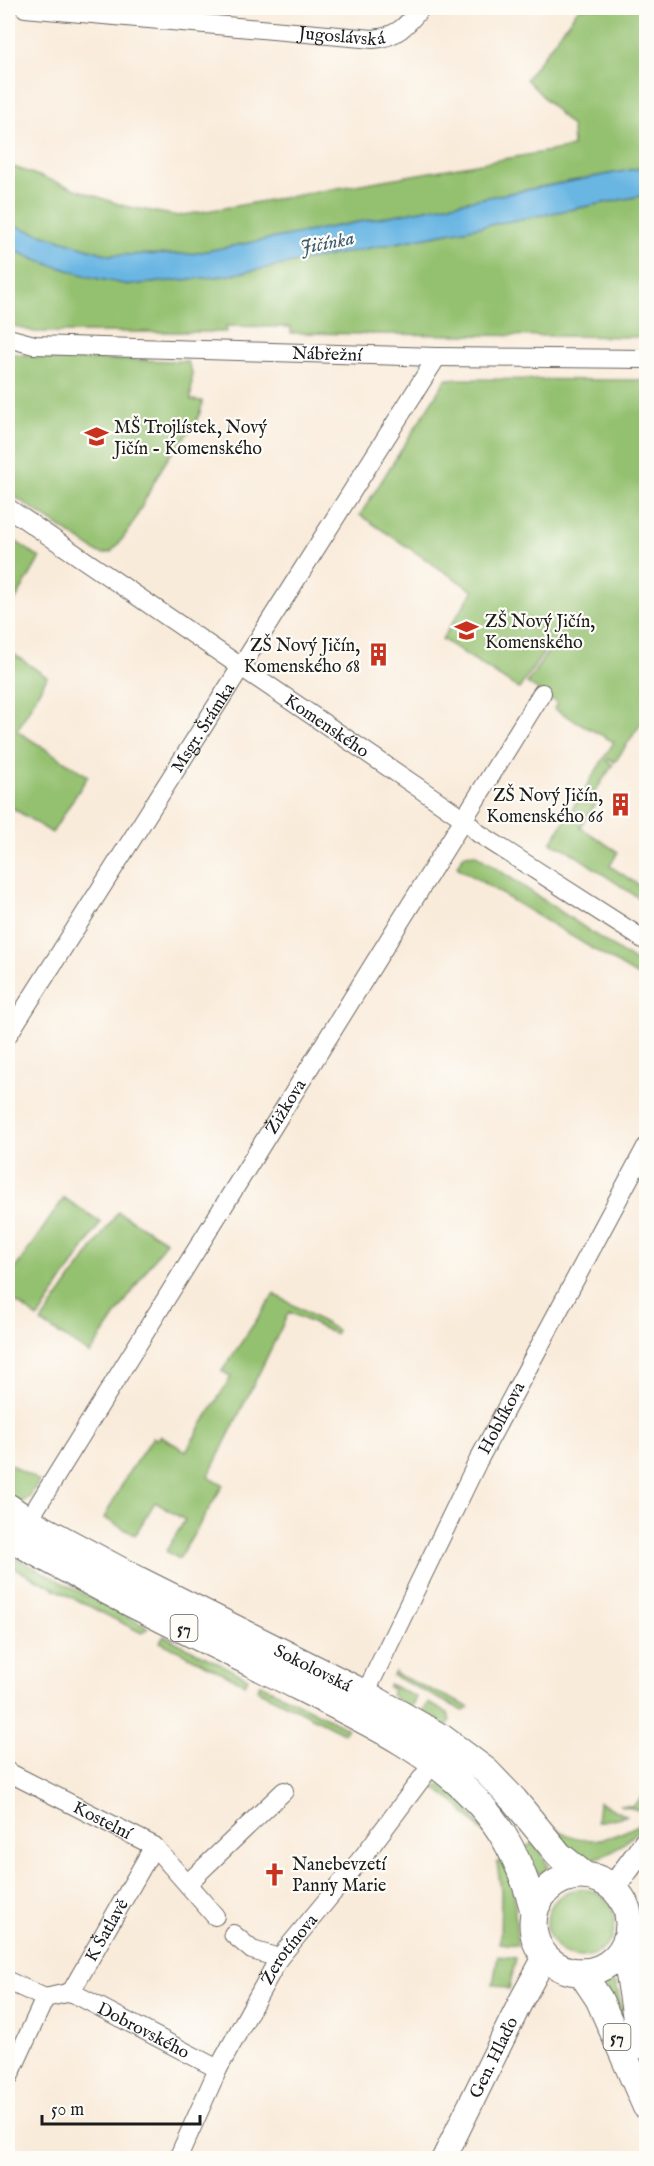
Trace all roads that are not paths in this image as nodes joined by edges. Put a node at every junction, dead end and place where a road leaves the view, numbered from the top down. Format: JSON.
{"nodes":[{"id":1,"x":25,"y":8,"type":"edge"},
{"id":2,"x":421,"y":8,"type":"edge"},
{"id":3,"x":8,"y":338,"type":"edge"},
{"id":4,"x":436,"y":357,"type":"junction"},
{"id":5,"x":646,"y":359,"type":"edge"},
{"id":6,"x":8,"y":508,"type":"edge"},
{"id":7,"x":240,"y":664,"type":"junction"},
{"id":8,"x":542,"y":693,"type":"dead end"},
{"id":9,"x":465,"y":819,"type":"junction"},
{"id":10,"x":646,"y":941,"type":"edge"},
{"id":11,"x":8,"y":1035,"type":"edge"},
{"id":12,"x":646,"y":1147,"type":"edge"},
{"id":13,"x":14,"y":1521,"type":"edge"},
{"id":14,"x":365,"y":1694,"type":"junction"},
{"id":15,"x":434,"y":1762,"type":"junction"},
{"id":16,"x":8,"y":1772,"type":"edge"},
{"id":17,"x":284,"y":1791,"type":"dead end"},
{"id":18,"x":646,"y":1843,"type":"edge"},
{"id":19,"x":154,"y":1846,"type":"junction"},
{"id":20,"x":585,"y":1876,"type":"junction"},
{"id":21,"x":188,"y":1883,"type":"junction"},
{"id":22,"x":613,"y":1888,"type":"junction"},
{"id":23,"x":534,"y":1911,"type":"junction"},
{"id":24,"x":215,"y":1916,"type":"dead end"},
{"id":25,"x":234,"y":1934,"type":"dead end"},
{"id":26,"x":625,"y":1945,"type":"junction"},
{"id":27,"x":279,"y":1958,"type":"junction"},
{"id":28,"x":546,"y":1958,"type":"junction"},
{"id":29,"x":581,"y":1972,"type":"junction"},
{"id":30,"x":8,"y":1981,"type":"edge"},
{"id":31,"x":71,"y":1992,"type":"junction"},
{"id":32,"x":45,"y":1998,"type":"junction"},
{"id":33,"x":646,"y":2046,"type":"edge"},
{"id":34,"x":218,"y":2069,"type":"junction"},
{"id":35,"x":8,"y":2079,"type":"edge"},
{"id":36,"x":646,"y":2106,"type":"edge"},
{"id":37,"x":178,"y":2158,"type":"edge"},
{"id":38,"x":444,"y":2158,"type":"edge"}],
"edges":[{"from":1,"to":2,"type":"street","name":"Jugoslávská"},
{"from":3,"to":4,"type":"street","name":"Nábřežní"},
{"from":4,"to":5,"type":"street","name":"Nábřežní"},
{"from":4,"to":7,"type":"street","name":"Msgr. Šrámka"},
{"from":6,"to":7,"type":"street","name":"Komenského"},
{"from":7,"to":9,"type":"street","name":"Komenského"},
{"from":7,"to":11,"type":"street","name":"Msgr. Šrámka"},
{"from":8,"to":9,"type":"street","name":"Žižkova"},
{"from":9,"to":10,"type":"street","name":"Komenského"},
{"from":9,"to":13,"type":"street","name":"Žižkova"},
{"from":12,"to":14,"type":"street","name":"Hoblíkova"},
{"from":13,"to":14,"type":"main road","name":"Sokolovská","number":"57"},
{"from":13,"to":15,"type":"main road","name":"Sokolovská","number":"57"},
{"from":14,"to":20,"type":"main road","name":"Sokolovská","number":"57"},
{"from":15,"to":23,"type":"main road","name":"Sokolovská","number":"57"},
{"from":15,"to":27,"type":"street","name":"Žerotínova"},
{"from":16,"to":19,"type":"street","name":"Kostelní"},
{"from":17,"to":21,"type":"street"},
{"from":18,"to":22,"type":"street"},
{"from":19,"to":21,"type":"street","name":"Kostelní"},
{"from":19,"to":31,"type":"street","name":"K Šatlavě"},
{"from":20,"to":22,"type":"main road","number":"57"},
{"from":20,"to":23,"type":"main road"},
{"from":21,"to":24,"type":"street","name":"Kostelní"},
{"from":22,"to":26,"type":"main road","number":"57"},
{"from":23,"to":28,"type":"main road","number":"57"},
{"from":25,"to":27,"type":"street"},
{"from":26,"to":29,"type":"main road"},
{"from":26,"to":33,"type":"main road","number":"57"},
{"from":27,"to":34,"type":"street","name":"Žerotínova"},
{"from":28,"to":29,"type":"main road"},
{"from":28,"to":38,"type":"street","name":"Gen. Hlaďo"},
{"from":29,"to":36,"type":"main road","number":"57"},
{"from":30,"to":32,"type":"street"},
{"from":31,"to":32,"type":"street"},
{"from":31,"to":34,"type":"street","name":"Dobrovského"},
{"from":32,"to":35,"type":"street"},
{"from":34,"to":37,"type":"street","name":"Žerotínova"}]}
